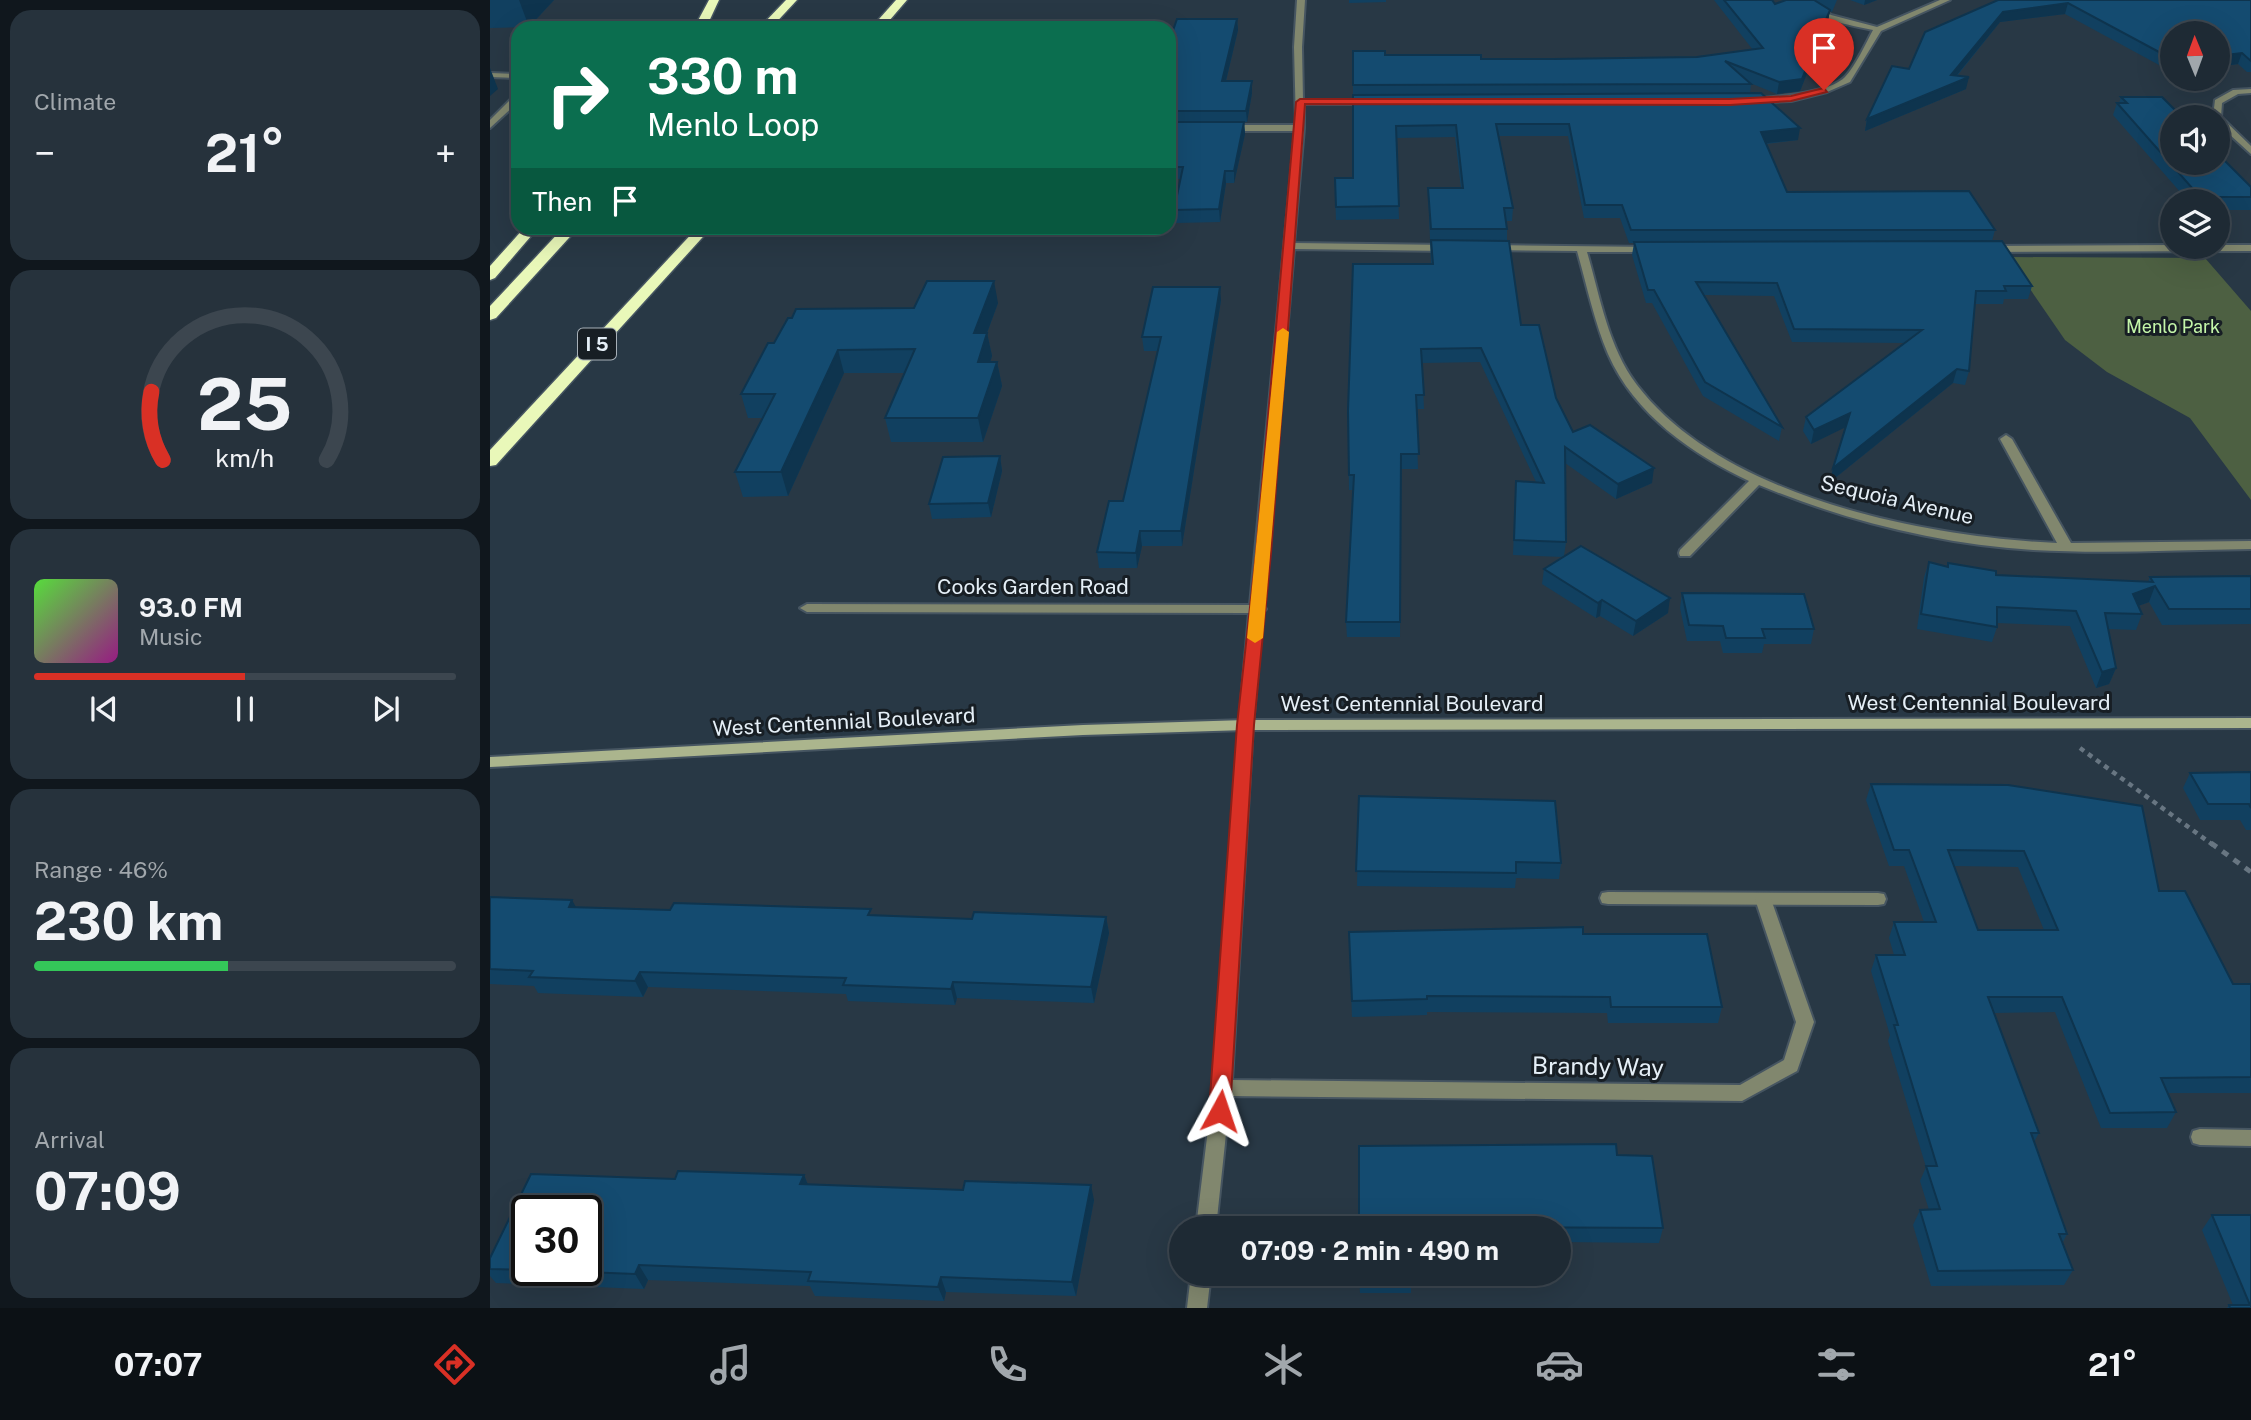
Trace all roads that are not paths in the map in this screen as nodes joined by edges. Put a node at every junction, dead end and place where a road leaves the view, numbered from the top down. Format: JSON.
{"nodes":[{"id":1,"x":714,"y":0,"type":"edge"},
{"id":2,"x":792,"y":0,"type":"edge"},
{"id":3,"x":902,"y":0,"type":"edge"},
{"id":4,"x":1301,"y":0,"type":"edge"},
{"id":5,"x":1805,"y":0,"type":"edge"},
{"id":6,"x":1946,"y":0,"type":"edge"},
{"id":7,"x":704,"y":21,"type":"edge"},
{"id":8,"x":772,"y":21,"type":"edge"},
{"id":9,"x":883,"y":21,"type":"edge"},
{"id":10,"x":1878,"y":29,"type":"junction"},
{"id":11,"x":490,"y":75,"type":"edge"},
{"id":12,"x":511,"y":76,"type":"edge"},
{"id":13,"x":2251,"y":91,"type":"edge"},
{"id":14,"x":1300,"y":102,"type":"junction"},
{"id":15,"x":1384,"y":102,"type":"edge"},
{"id":16,"x":1743,"y":102,"type":"edge"},
{"id":17,"x":511,"y":104,"type":"edge"},
{"id":18,"x":490,"y":125,"type":"edge"},
{"id":19,"x":1221,"y":128,"type":"edge"},
{"id":20,"x":1300,"y":128,"type":"junction"},
{"id":21,"x":2251,"y":151,"type":"edge"},
{"id":22,"x":525,"y":235,"type":"edge"},
{"id":23,"x":564,"y":235,"type":"edge"},
{"id":24,"x":698,"y":235,"type":"edge"},
{"id":25,"x":1290,"y":246,"type":"junction"},
{"id":26,"x":1456,"y":248,"type":"edge"},
{"id":27,"x":1484,"y":248,"type":"edge"},
{"id":28,"x":2251,"y":248,"type":"edge"},
{"id":29,"x":1665,"y":249,"type":"edge"},
{"id":30,"x":1972,"y":249,"type":"edge"},
{"id":31,"x":1581,"y":250,"type":"junction"},
{"id":32,"x":490,"y":275,"type":"edge"},
{"id":33,"x":490,"y":315,"type":"edge"},
{"id":34,"x":2006,"y":439,"type":"dead end"},
{"id":35,"x":490,"y":461,"type":"edge"},
{"id":36,"x":1757,"y":480,"type":"junction"},
{"id":37,"x":2065,"y":545,"type":"junction"},
{"id":38,"x":2251,"y":545,"type":"edge"},
{"id":39,"x":1685,"y":552,"type":"dead end"},
{"id":40,"x":807,"y":608,"type":"dead end"},
{"id":41,"x":1259,"y":609,"type":"junction"},
{"id":42,"x":2251,"y":723,"type":"edge"},
{"id":43,"x":1245,"y":725,"type":"junction"},
{"id":44,"x":490,"y":762,"type":"edge"},
{"id":45,"x":1608,"y":898,"type":"dead end"},
{"id":46,"x":1763,"y":899,"type":"junction"},
{"id":47,"x":1878,"y":899,"type":"dead end"},
{"id":48,"x":1222,"y":1088,"type":"junction"},
{"id":49,"x":2200,"y":1137,"type":"dead end"},
{"id":50,"x":2251,"y":1138,"type":"edge"},
{"id":51,"x":1207,"y":1216,"type":"edge"},
{"id":52,"x":1200,"y":1286,"type":"edge"},
{"id":53,"x":1197,"y":1308,"type":"edge"}],
"edges":[{"from":1,"to":7,"type":"highway"},
{"from":2,"to":8,"type":"highway"},
{"from":3,"to":9,"type":"highway"},
{"from":4,"to":14,"type":"street"},
{"from":5,"to":10,"type":"street"},
{"from":6,"to":10,"type":"street"},
{"from":10,"to":16,"type":"street"},
{"from":11,"to":12,"type":"street"},
{"from":13,"to":21,"type":"street"},
{"from":14,"to":15,"type":"street"},
{"from":14,"to":20,"type":"street"},
{"from":17,"to":18,"type":"street"},
{"from":19,"to":20,"type":"street"},
{"from":20,"to":25,"type":"street"},
{"from":22,"to":32,"type":"highway"},
{"from":23,"to":33,"type":"highway"},
{"from":24,"to":35,"type":"highway","number":"I 5"},
{"from":25,"to":26,"type":"street"},
{"from":25,"to":41,"type":"street"},
{"from":27,"to":31,"type":"street"},
{"from":28,"to":30,"type":"street"},
{"from":29,"to":31,"type":"street"},
{"from":31,"to":36,"type":"street","name":"Sequoia Avenue"},
{"from":34,"to":37,"type":"street"},
{"from":36,"to":37,"type":"street","name":"Sequoia Avenue"},
{"from":36,"to":39,"type":"street"},
{"from":37,"to":38,"type":"street","name":"Sequoia Avenue"},
{"from":40,"to":41,"type":"street","name":"Cooks Garden Road"},
{"from":41,"to":43,"type":"street"},
{"from":42,"to":43,"type":"main road","name":"West Centennial Boulevard"},
{"from":43,"to":44,"type":"main road","name":"West Centennial Boulevard"},
{"from":43,"to":48,"type":"street"},
{"from":45,"to":46,"type":"street"},
{"from":46,"to":47,"type":"street"},
{"from":46,"to":48,"type":"street","name":"Brandy Way"},
{"from":48,"to":51,"type":"street"},
{"from":49,"to":50,"type":"street"},
{"from":52,"to":53,"type":"street"}]}
